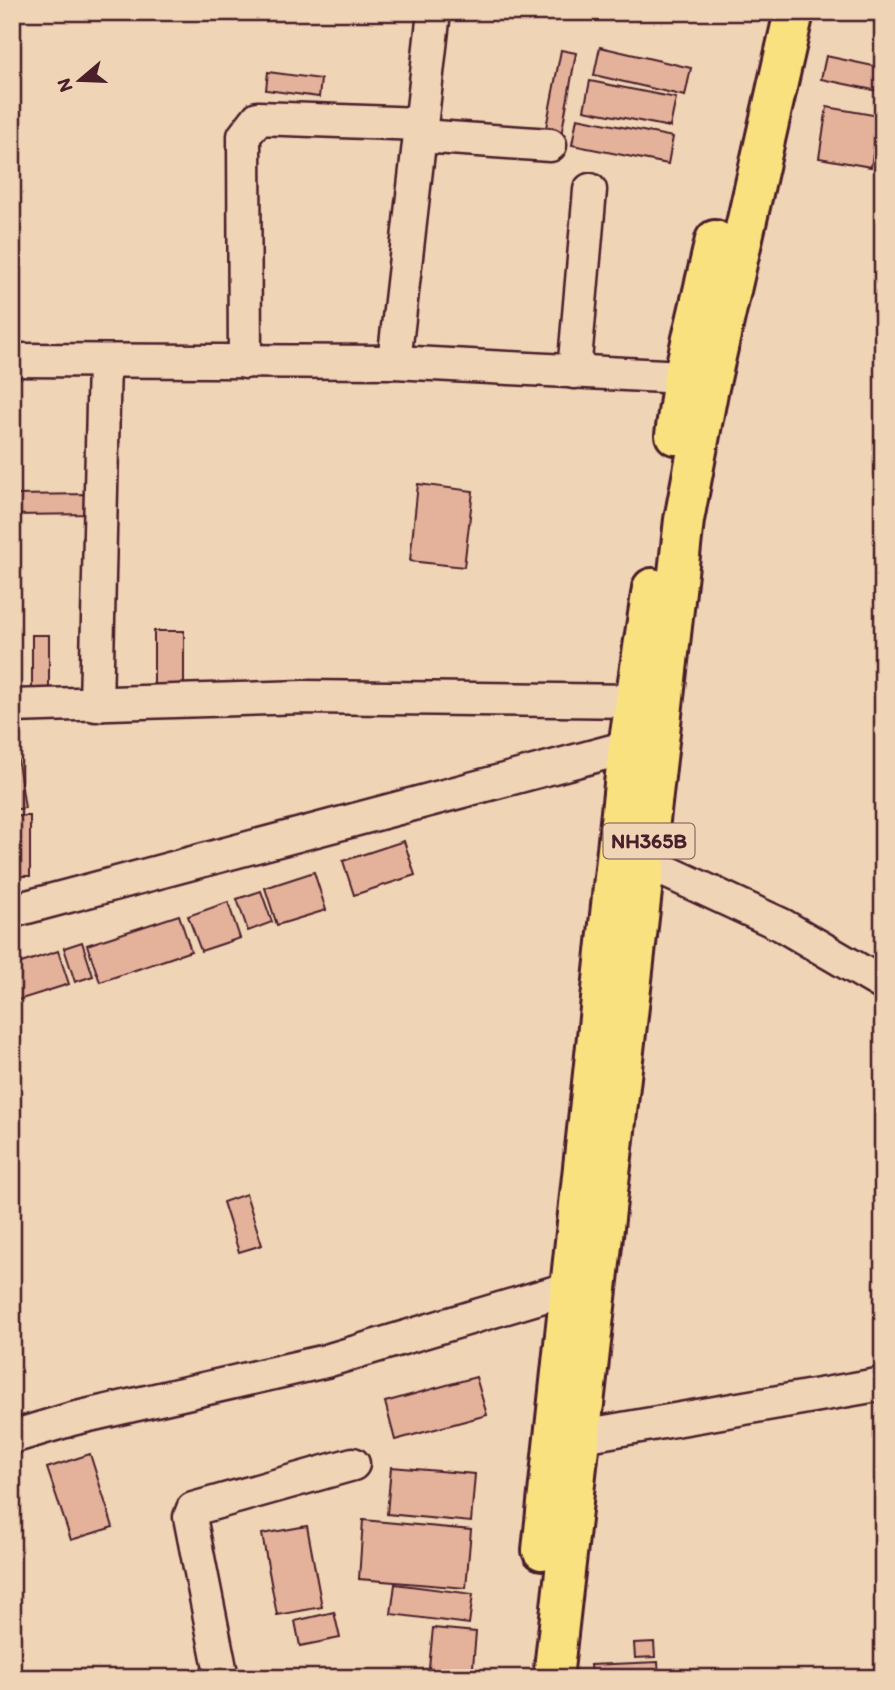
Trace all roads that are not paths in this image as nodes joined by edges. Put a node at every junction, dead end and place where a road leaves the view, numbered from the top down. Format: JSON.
{"nodes":[{"id":1,"x":434,"y":12,"type":"edge"},
{"id":2,"x":768,"y":12,"type":"edge"},
{"id":3,"x":794,"y":12,"type":"edge"},
{"id":4,"x":420,"y":130,"type":"junction"},
{"id":5,"x":550,"y":145,"type":"dead end"},
{"id":6,"x":590,"y":190,"type":"dead end"},
{"id":7,"x":12,"y":360,"type":"edge"},
{"id":8,"x":104,"y":361,"type":"junction"},
{"id":9,"x":245,"y":362,"type":"junction"},
{"id":10,"x":394,"y":362,"type":"junction"},
{"id":11,"x":574,"y":372,"type":"junction"},
{"id":12,"x":683,"y":377,"type":"junction"},
{"id":13,"x":635,"y":701,"type":"junction"},
{"id":14,"x":96,"y":705,"type":"junction"},
{"id":15,"x":12,"y":706,"type":"edge"},
{"id":16,"x":628,"y":747,"type":"junction"},
{"id":17,"x":646,"y":862,"type":"junction"},
{"id":18,"x":12,"y":911,"type":"edge"},
{"id":19,"x":883,"y":984,"type":"edge"},
{"id":20,"x":570,"y":1288,"type":"junction"},
{"id":21,"x":883,"y":1384,"type":"edge"},
{"id":22,"x":582,"y":1436,"type":"junction"},
{"id":23,"x":12,"y":1437,"type":"edge"},
{"id":24,"x":353,"y":1464,"type":"dead end"},
{"id":25,"x":222,"y":1678,"type":"edge"},
{"id":26,"x":529,"y":1678,"type":"edge"},
{"id":27,"x":554,"y":1678,"type":"edge"}],
"edges":[{"from":1,"to":4,"type":"street"},
{"from":2,"to":12,"type":"highway","number":"NH365B"},
{"from":3,"to":17,"type":"highway","number":"NH365B"},
{"from":4,"to":5,"type":"street"},
{"from":4,"to":9,"type":"street"},
{"from":4,"to":10,"type":"street"},
{"from":6,"to":11,"type":"street"},
{"from":7,"to":8,"type":"street"},
{"from":8,"to":9,"type":"street"},
{"from":8,"to":14,"type":"street"},
{"from":9,"to":10,"type":"street"},
{"from":10,"to":11,"type":"street"},
{"from":11,"to":12,"type":"street"},
{"from":12,"to":13,"type":"highway","number":"NH365B"},
{"from":13,"to":14,"type":"street"},
{"from":13,"to":16,"type":"highway","number":"NH365B"},
{"from":14,"to":15,"type":"street"},
{"from":16,"to":18,"type":"street"},
{"from":16,"to":20,"type":"highway","number":"NH365B"},
{"from":17,"to":19,"type":"street"},
{"from":17,"to":22,"type":"highway","number":"NH365B"},
{"from":20,"to":23,"type":"street"},
{"from":20,"to":26,"type":"highway","number":"NH365B"},
{"from":21,"to":22,"type":"street"},
{"from":22,"to":27,"type":"highway","number":"NH365B"},
{"from":24,"to":25,"type":"street"}]}
